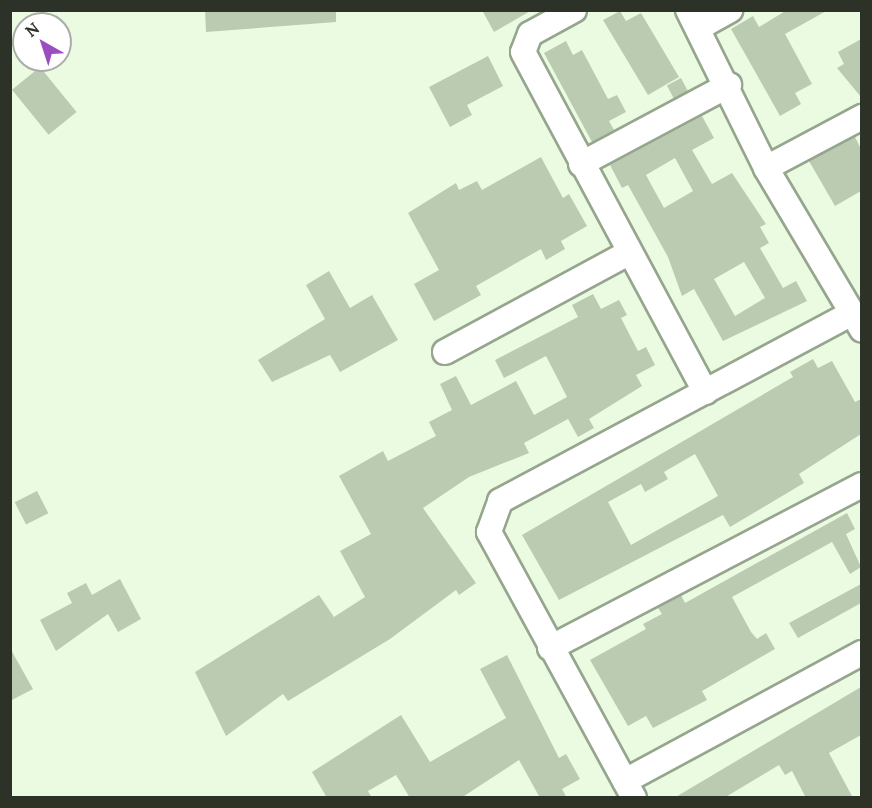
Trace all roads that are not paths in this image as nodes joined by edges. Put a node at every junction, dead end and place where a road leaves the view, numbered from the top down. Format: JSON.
{"nodes":[{"id":1,"x":574,"y":10,"type":"edge"},
{"id":2,"x":730,"y":10,"type":"edge"},
{"id":3,"x":693,"y":19,"type":"edge"},
{"id":4,"x":729,"y":85,"type":"junction"},
{"id":5,"x":861,"y":117,"type":"edge"},
{"id":6,"x":580,"y":164,"type":"junction"},
{"id":7,"x":766,"y":168,"type":"junction"},
{"id":8,"x":628,"y":252,"type":"junction"},
{"id":9,"x":856,"y":322,"type":"edge"},
{"id":10,"x":445,"y":352,"type":"dead end"},
{"id":11,"x":705,"y":392,"type":"junction"},
{"id":12,"x":861,"y":485,"type":"edge"},
{"id":13,"x":550,"y":648,"type":"junction"},
{"id":14,"x":861,"y":653,"type":"edge"},
{"id":15,"x":629,"y":789,"type":"edge"}],
"edges":[{"from":1,"to":6,"type":"street"},
{"from":2,"to":3,"type":"street"},
{"from":3,"to":4,"type":"street"},
{"from":4,"to":6,"type":"street"},
{"from":4,"to":7,"type":"street"},
{"from":5,"to":7,"type":"street"},
{"from":6,"to":8,"type":"street"},
{"from":7,"to":9,"type":"street"},
{"from":8,"to":10,"type":"street"},
{"from":8,"to":11,"type":"street"},
{"from":9,"to":11,"type":"street"},
{"from":11,"to":13,"type":"street"},
{"from":12,"to":13,"type":"street"},
{"from":13,"to":15,"type":"street"},
{"from":14,"to":15,"type":"street"}]}
